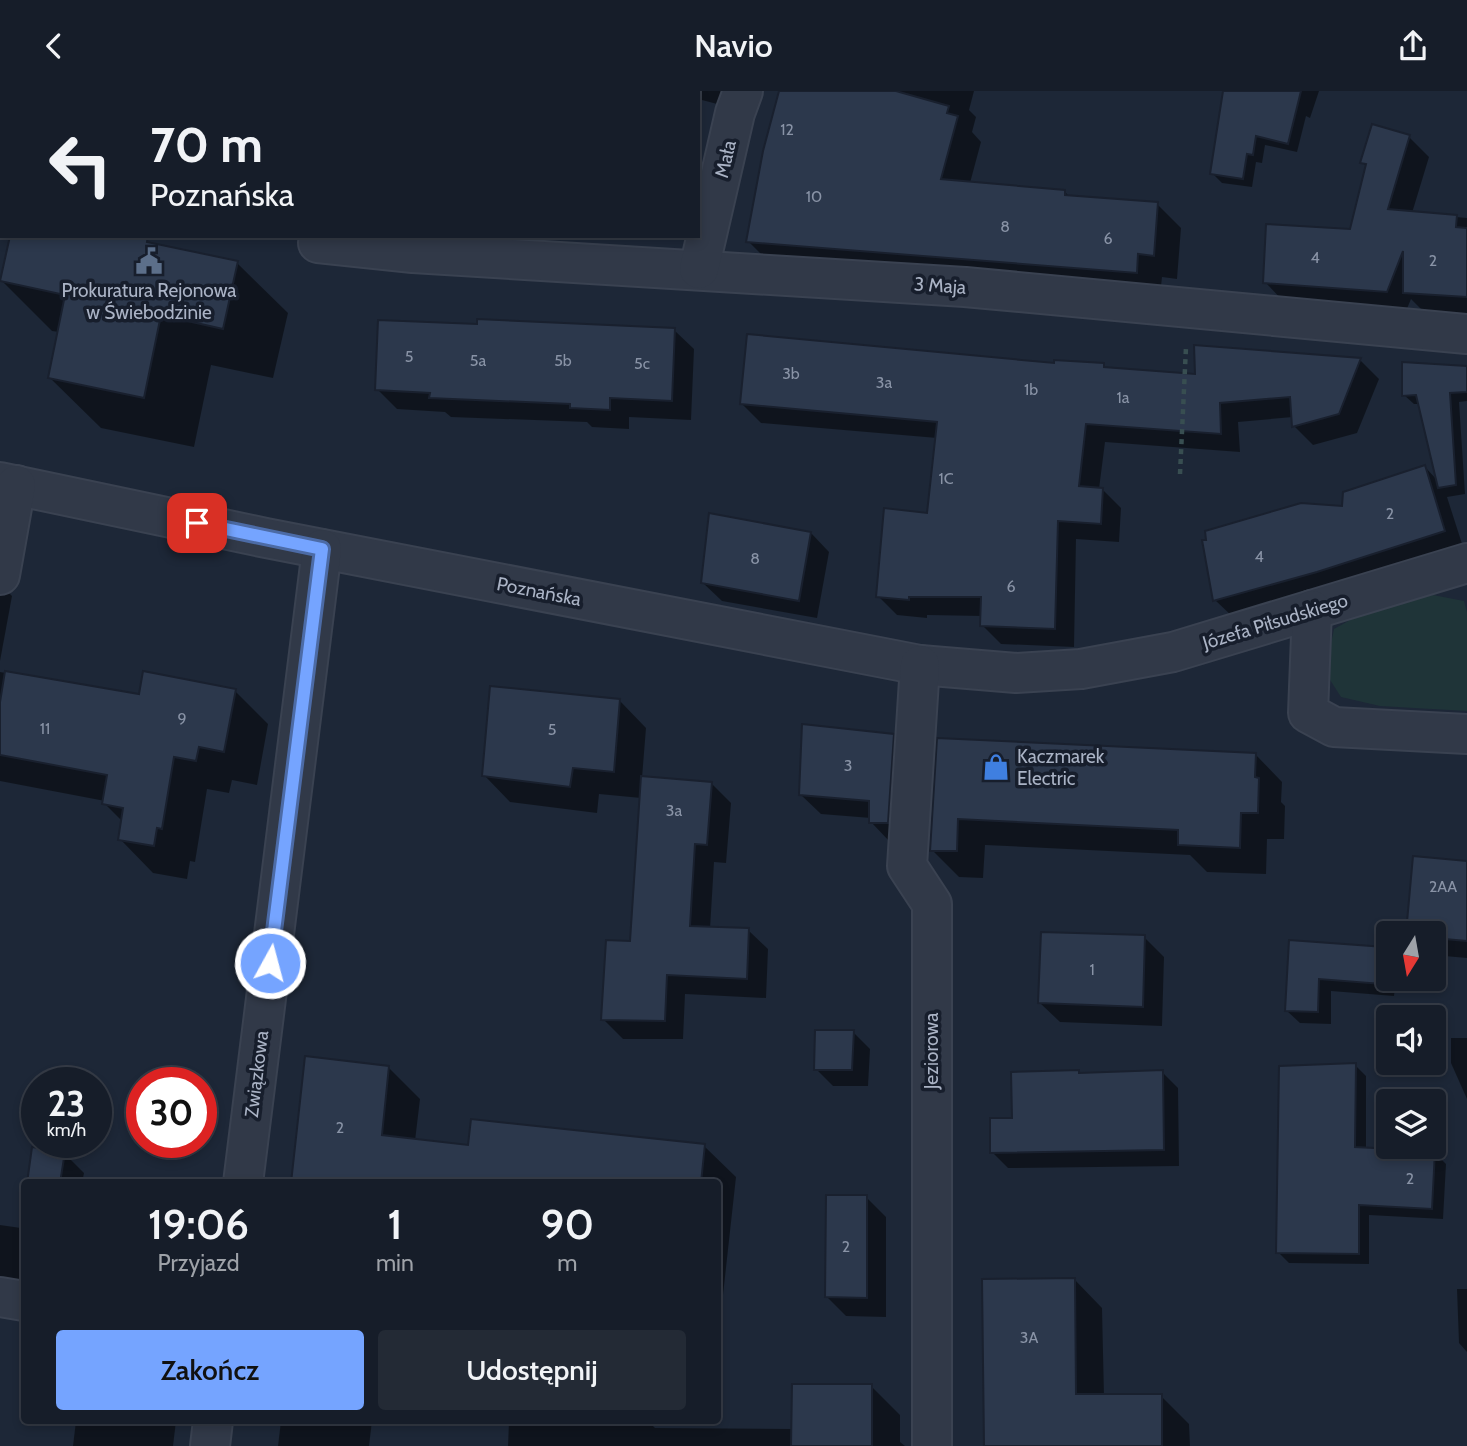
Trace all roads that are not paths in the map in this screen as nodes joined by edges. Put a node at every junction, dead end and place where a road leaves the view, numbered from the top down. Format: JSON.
{"nodes":[{"id":1,"x":743,"y":91,"type":"edge"},
{"id":2,"x":318,"y":243,"type":"dead end"},
{"id":3,"x":699,"y":269,"type":"junction"},
{"id":4,"x":1467,"y":334,"type":"edge"},
{"id":5,"x":8,"y":483,"type":"edge"},
{"id":6,"x":322,"y":549,"type":"junction"},
{"id":7,"x":1467,"y":563,"type":"edge"},
{"id":8,"x":0,"y":575,"type":"edge"},
{"id":9,"x":1312,"y":610,"type":"junction"},
{"id":10,"x":920,"y":665,"type":"junction"},
{"id":11,"x":1081,"y":669,"type":"joint"},
{"id":12,"x":1467,"y":734,"type":"edge"},
{"id":13,"x":243,"y":1179,"type":"edge"},
{"id":14,"x":0,"y":1297,"type":"edge"},
{"id":15,"x":21,"y":1300,"type":"edge"},
{"id":16,"x":213,"y":1424,"type":"edge"},
{"id":17,"x":210,"y":1446,"type":"edge"},
{"id":18,"x":932,"y":1446,"type":"edge"}],
"edges":[{"from":1,"to":3,"type":"street","name":"Mała"},
{"from":2,"to":3,"type":"street","name":"3 Maja"},
{"from":3,"to":4,"type":"street","name":"3 Maja"},
{"from":5,"to":6,"type":"street","name":"Poznańska"},
{"from":5,"to":8,"type":"street"},
{"from":6,"to":10,"type":"street","name":"Poznańska"},
{"from":6,"to":13,"type":"street","name":"Związkowa"},
{"from":7,"to":9,"type":"street","name":"Józefa Piłsudskiego"},
{"from":9,"to":11,"type":"street","name":"Józefa Piłsudskiego"},
{"from":9,"to":12,"type":"street"},
{"from":10,"to":11,"type":"street","name":"Poznańska"},
{"from":10,"to":18,"type":"street","name":"Jeziorowa"},
{"from":14,"to":15,"type":"street"},
{"from":16,"to":17,"type":"street"}]}
